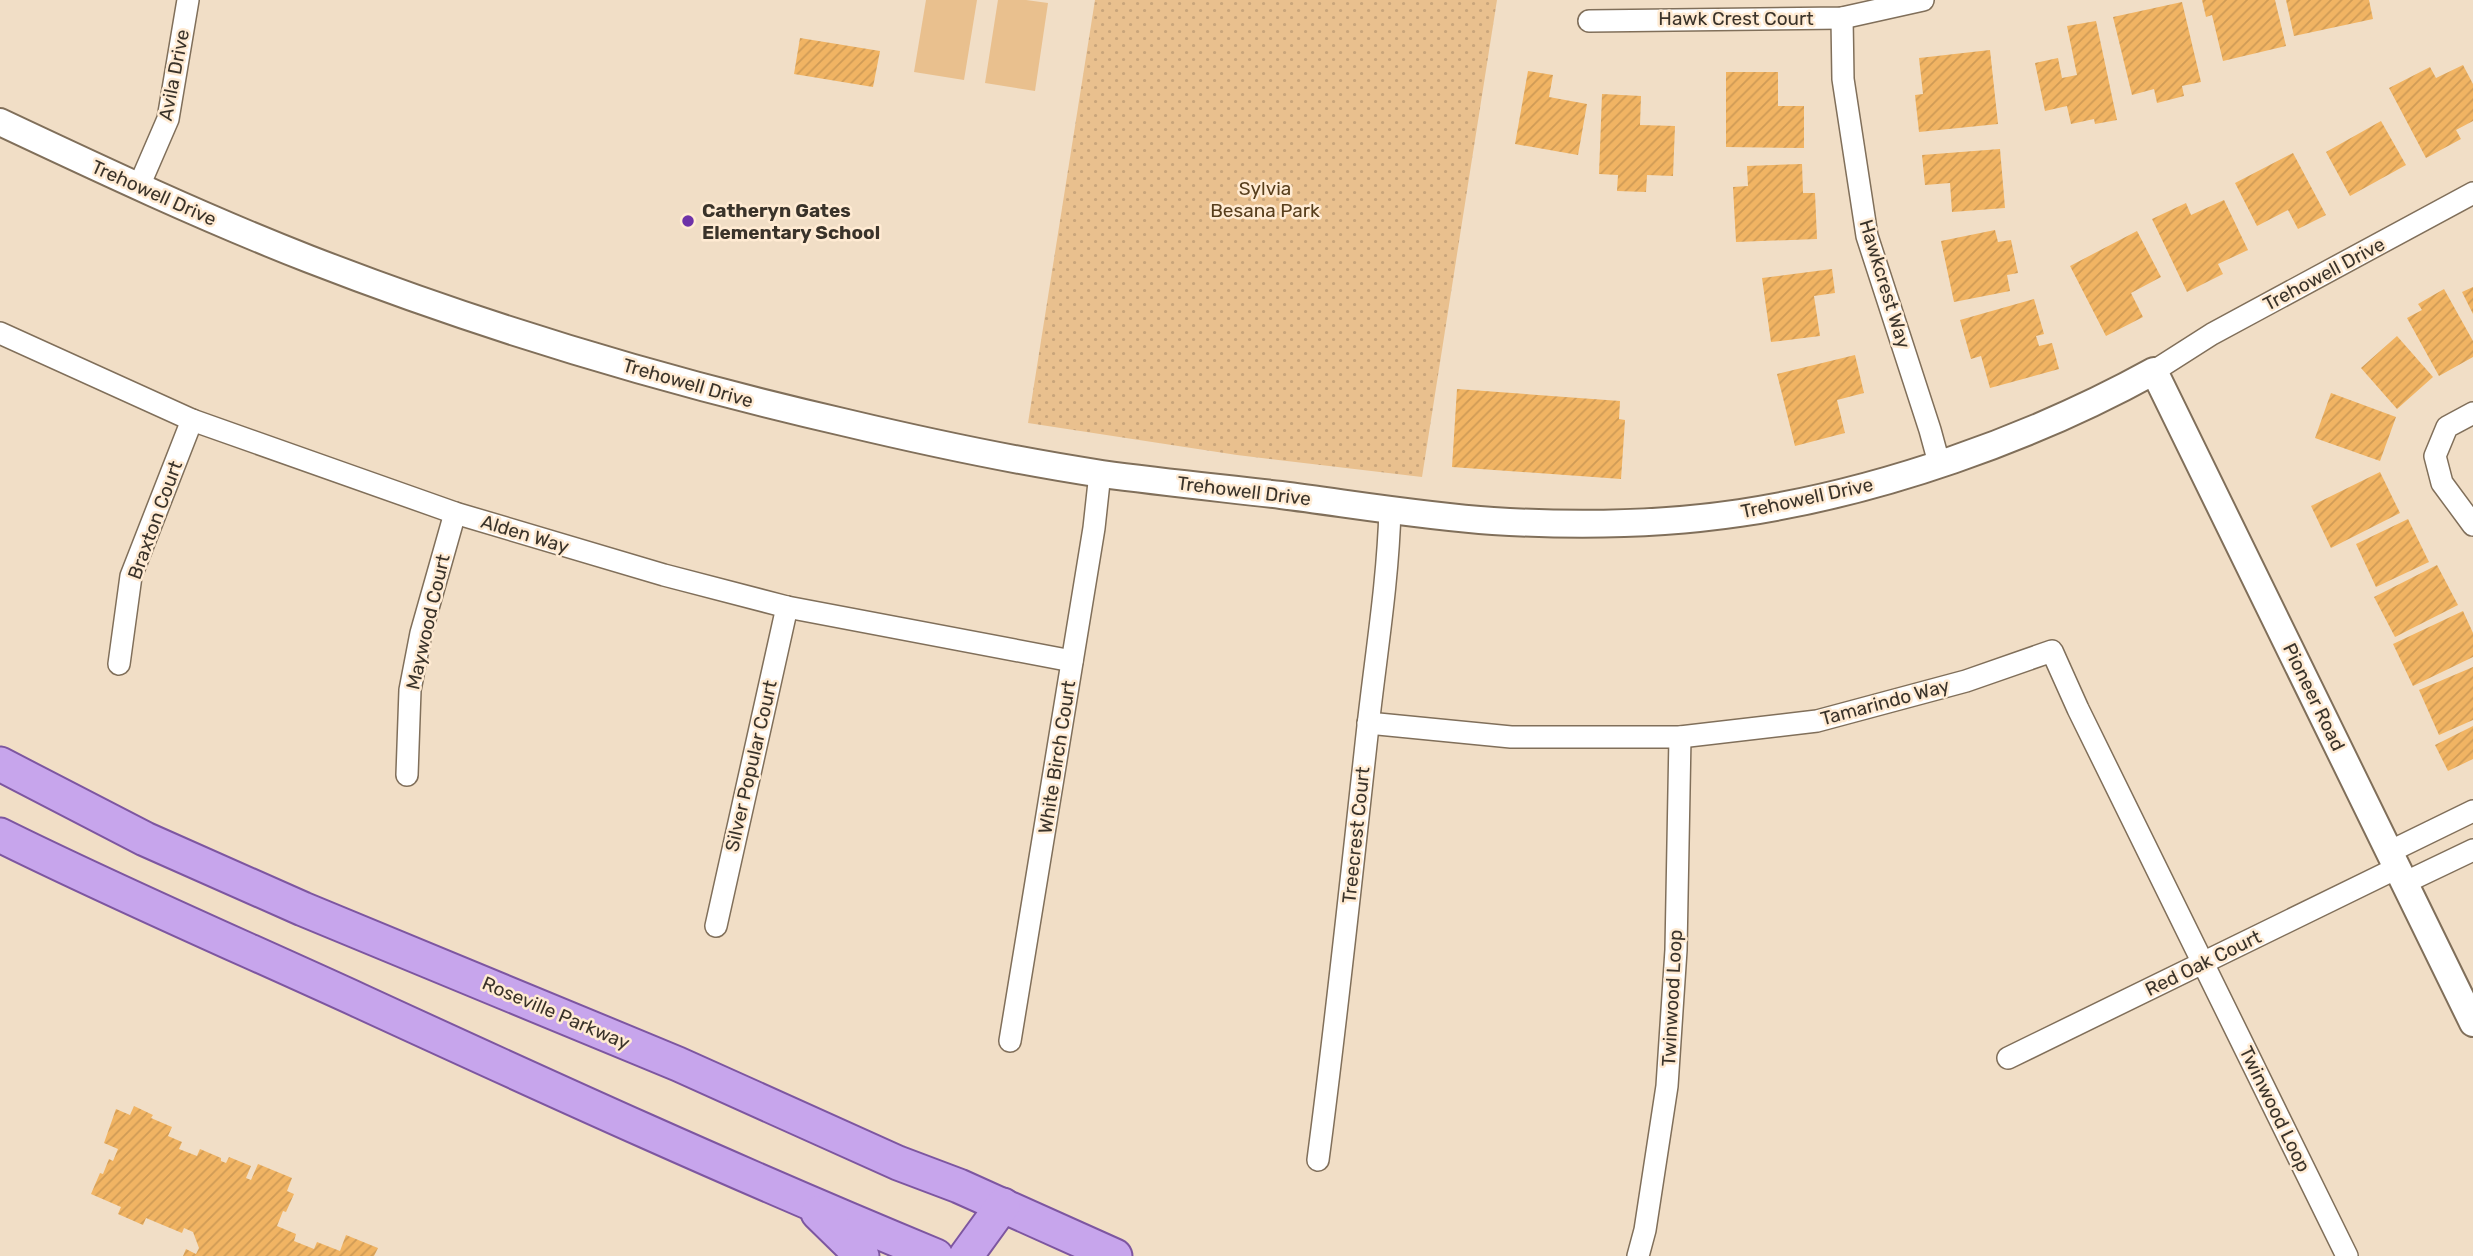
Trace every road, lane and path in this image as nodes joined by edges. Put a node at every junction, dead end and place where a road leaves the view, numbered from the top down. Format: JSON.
{"nodes":[{"id":1,"x":188,"y":0,"type":"edge"},
{"id":2,"x":1923,"y":0,"type":"edge"},
{"id":3,"x":1842,"y":18,"type":"junction"},
{"id":4,"x":1589,"y":21,"type":"dead end"},
{"id":5,"x":0,"y":122,"type":"edge"},
{"id":6,"x":139,"y":186,"type":"junction"},
{"id":7,"x":2473,"y":193,"type":"edge"},
{"id":8,"x":0,"y":333,"type":"edge"},
{"id":9,"x":2154,"y":371,"type":"junction"},
{"id":10,"x":2473,"y":413,"type":"edge"},
{"id":11,"x":192,"y":419,"type":"junction"},
{"id":12,"x":1939,"y":463,"type":"junction"},
{"id":13,"x":1100,"y":474,"type":"junction"},
{"id":14,"x":1390,"y":509,"type":"junction"},
{"id":15,"x":455,"y":513,"type":"junction"},
{"id":16,"x":2473,"y":525,"type":"edge"},
{"id":17,"x":787,"y":607,"type":"junction"},
{"id":18,"x":1072,"y":661,"type":"junction"},
{"id":19,"x":120,"y":664,"type":"dead end"},
{"id":20,"x":1368,"y":723,"type":"junction"},
{"id":21,"x":1680,"y":737,"type":"junction"},
{"id":22,"x":0,"y":764,"type":"edge"},
{"id":23,"x":407,"y":775,"type":"dead end"},
{"id":24,"x":2473,"y":811,"type":"edge"},
{"id":25,"x":0,"y":835,"type":"edge"},
{"id":26,"x":2473,"y":850,"type":"edge"},
{"id":27,"x":2397,"y":868,"type":"junction"},
{"id":28,"x":716,"y":926,"type":"dead end"},
{"id":29,"x":2203,"y":963,"type":"junction"},
{"id":30,"x":2473,"y":1023,"type":"edge"},
{"id":31,"x":1010,"y":1041,"type":"dead end"},
{"id":32,"x":2008,"y":1058,"type":"dead end"},
{"id":33,"x":1318,"y":1160,"type":"dead end"},
{"id":34,"x":803,"y":1199,"type":"junction"},
{"id":35,"x":1003,"y":1205,"type":"junction"},
{"id":36,"x":862,"y":1256,"type":"edge"},
{"id":37,"x":936,"y":1256,"type":"edge"},
{"id":38,"x":966,"y":1256,"type":"edge"},
{"id":39,"x":1115,"y":1256,"type":"edge"},
{"id":40,"x":1638,"y":1256,"type":"edge"},
{"id":41,"x":2347,"y":1256,"type":"edge"}],
"edges":[{"from":1,"to":6,"type":"street","name":"Avila Drive"},
{"from":2,"to":3,"type":"street","name":"Hawk Crest Court"},
{"from":3,"to":4,"type":"street","name":"Hawk Crest Court"},
{"from":3,"to":12,"type":"street","name":"Hawkcrest Way"},
{"from":5,"to":6,"type":"street","name":"Trehowell Drive"},
{"from":6,"to":13,"type":"street","name":"Trehowell Drive"},
{"from":7,"to":9,"type":"street","name":"Trehowell Drive"},
{"from":8,"to":11,"type":"street","name":"Alden Way"},
{"from":9,"to":12,"type":"street","name":"Trehowell Drive"},
{"from":9,"to":27,"type":"street","name":"Pioneer Road"},
{"from":10,"to":16,"type":"street"},
{"from":11,"to":15,"type":"street","name":"Alden Way"},
{"from":11,"to":19,"type":"street","name":"Braxton Court"},
{"from":12,"to":14,"type":"street","name":"Trehowell Drive"},
{"from":13,"to":14,"type":"street","name":"Trehowell Drive"},
{"from":13,"to":18,"type":"street","name":"White Birch Court"},
{"from":14,"to":20,"type":"street","name":"Treecrest Court"},
{"from":15,"to":17,"type":"street","name":"Alden Way"},
{"from":15,"to":23,"type":"street","name":"Maywood Court"},
{"from":17,"to":18,"type":"street","name":"Alden Way"},
{"from":17,"to":28,"type":"street","name":"Silver Popular Court"},
{"from":18,"to":31,"type":"street","name":"White Birch Court"},
{"from":20,"to":21,"type":"street","name":"Tamarindo Way"},
{"from":20,"to":33,"type":"street","name":"Treecrest Court"},
{"from":21,"to":29,"type":"street","name":"Tamarindo Way"},
{"from":21,"to":40,"type":"street","name":"Twinwood Loop"},
{"from":22,"to":35,"type":"main road","name":"Roseville Parkway"},
{"from":24,"to":27,"type":"street"},
{"from":25,"to":34,"type":"main road"},
{"from":26,"to":27,"type":"street"},
{"from":27,"to":29,"type":"street","name":"Red Oak Court"},
{"from":27,"to":30,"type":"street","name":"Pioneer Road"},
{"from":29,"to":32,"type":"street","name":"Red Oak Court"},
{"from":29,"to":41,"type":"street","name":"Twinwood Loop"},
{"from":34,"to":36,"type":"main road"},
{"from":34,"to":37,"type":"main road"},
{"from":35,"to":38,"type":"main road"},
{"from":35,"to":39,"type":"main road","name":"Roseville Parkway"}]}
